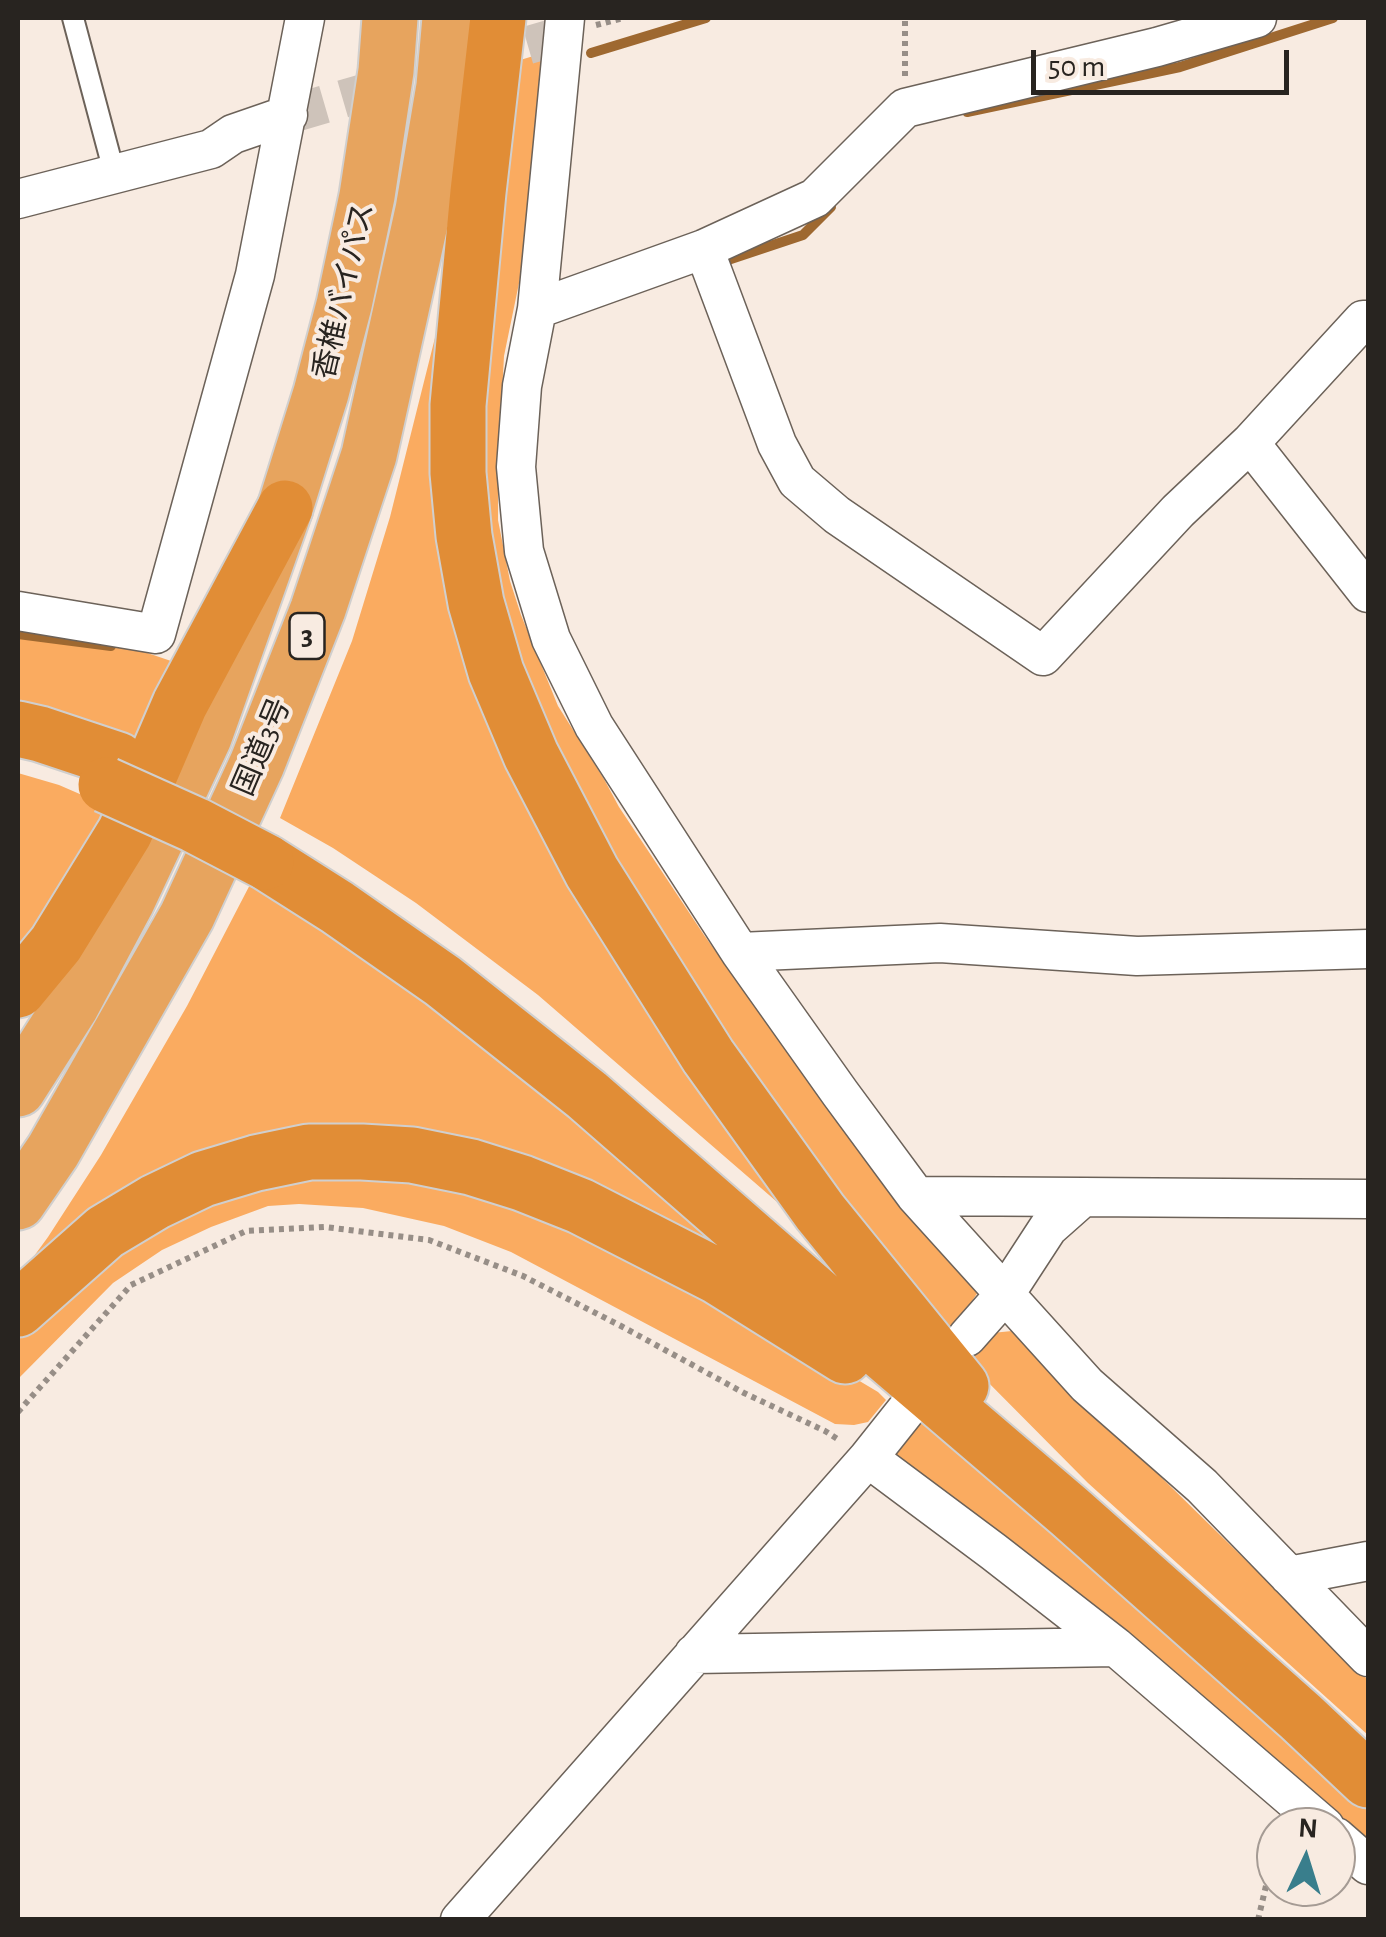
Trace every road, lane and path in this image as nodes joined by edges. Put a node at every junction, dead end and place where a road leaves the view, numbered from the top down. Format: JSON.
{"nodes":[{"id":1,"x":73,"y":18,"type":"edge"},
{"id":2,"x":305,"y":18,"type":"edge"},
{"id":3,"x":450,"y":18,"type":"edge"},
{"id":4,"x":498,"y":18,"type":"edge"},
{"id":5,"x":566,"y":18,"type":"edge"},
{"id":6,"x":905,"y":18,"type":"edge"},
{"id":7,"x":1257,"y":18,"type":"edge"},
{"id":8,"x":388,"y":44,"type":"edge"},
{"id":9,"x":905,"y":108,"type":"junction"},
{"id":10,"x":288,"y":114,"type":"junction"},
{"id":11,"x":114,"y":172,"type":"junction"},
{"id":12,"x":18,"y":199,"type":"edge"},
{"id":13,"x":704,"y":249,"type":"junction"},
{"id":14,"x":537,"y":309,"type":"junction"},
{"id":15,"x":1368,"y":320,"type":"edge"},
{"id":16,"x":1250,"y":443,"type":"junction"},
{"id":17,"x":284,"y":508,"type":"junction"},
{"id":18,"x":1368,"y":594,"type":"edge"},
{"id":19,"x":18,"y":611,"type":"edge"},
{"id":20,"x":18,"y":729,"type":"edge"},
{"id":21,"x":18,"y":758,"type":"edge"},
{"id":22,"x":112,"y":773,"type":"junction"},
{"id":23,"x":1368,"y":949,"type":"edge"},
{"id":24,"x":740,"y":952,"type":"junction"},
{"id":25,"x":18,"y":990,"type":"edge"},
{"id":26,"x":18,"y":1089,"type":"edge"},
{"id":27,"x":916,"y":1196,"type":"junction"},
{"id":28,"x":1083,"y":1197,"type":"junction"},
{"id":29,"x":1368,"y":1199,"type":"edge"},
{"id":30,"x":18,"y":1202,"type":"edge"},
{"id":31,"x":1005,"y":1294,"type":"junction"},
{"id":32,"x":18,"y":1310,"type":"edge"},
{"id":33,"x":963,"y":1381,"type":"junction"},
{"id":34,"x":907,"y":1408,"type":"dead end"},
{"id":35,"x":18,"y":1412,"type":"edge"},
{"id":36,"x":868,"y":1458,"type":"junction"},
{"id":37,"x":1368,"y":1561,"type":"edge"},
{"id":38,"x":1289,"y":1576,"type":"junction"},
{"id":39,"x":1116,"y":1647,"type":"junction"},
{"id":40,"x":694,"y":1654,"type":"junction"},
{"id":41,"x":1368,"y":1656,"type":"edge"},
{"id":42,"x":1368,"y":1752,"type":"edge"},
{"id":43,"x":1368,"y":1780,"type":"edge"},
{"id":44,"x":1302,"y":1807,"type":"edge"},
{"id":45,"x":460,"y":1920,"type":"edge"}],
"edges":[{"from":1,"to":11,"type":"lane"},
{"from":2,"to":10,"type":"street"},
{"from":3,"to":30,"type":"highway","name":"国道3号","number":"3"},
{"from":4,"to":33,"type":"highway"},
{"from":5,"to":14,"type":"street"},
{"from":6,"to":9,"type":"path"},
{"from":7,"to":9,"type":"street"},
{"from":8,"to":17,"type":"highway","name":"香椎バイパス","number":"3"},
{"from":9,"to":13,"type":"street"},
{"from":10,"to":11,"type":"street"},
{"from":10,"to":19,"type":"street"},
{"from":11,"to":12,"type":"street"},
{"from":13,"to":14,"type":"street"},
{"from":13,"to":16,"type":"street"},
{"from":14,"to":24,"type":"street"},
{"from":15,"to":16,"type":"street"},
{"from":16,"to":18,"type":"street"},
{"from":17,"to":25,"type":"highway"},
{"from":17,"to":26,"type":"highway","name":"国道3号","number":"3"},
{"from":20,"to":22,"type":"highway"},
{"from":21,"to":22,"type":"highway"},
{"from":22,"to":33,"type":"highway"},
{"from":23,"to":24,"type":"street"},
{"from":24,"to":27,"type":"street"},
{"from":27,"to":28,"type":"street"},
{"from":27,"to":31,"type":"street"},
{"from":28,"to":29,"type":"street"},
{"from":28,"to":31,"type":"street"},
{"from":31,"to":33,"type":"street"},
{"from":31,"to":38,"type":"street"},
{"from":32,"to":33,"type":"highway"},
{"from":33,"to":42,"type":"highway"},
{"from":33,"to":43,"type":"highway"},
{"from":34,"to":36,"type":"street"},
{"from":35,"to":36,"type":"path"},
{"from":36,"to":39,"type":"street"},
{"from":36,"to":40,"type":"street"},
{"from":37,"to":38,"type":"street"},
{"from":38,"to":41,"type":"street"},
{"from":39,"to":40,"type":"street"},
{"from":39,"to":44,"type":"street"},
{"from":40,"to":45,"type":"street"}]}
